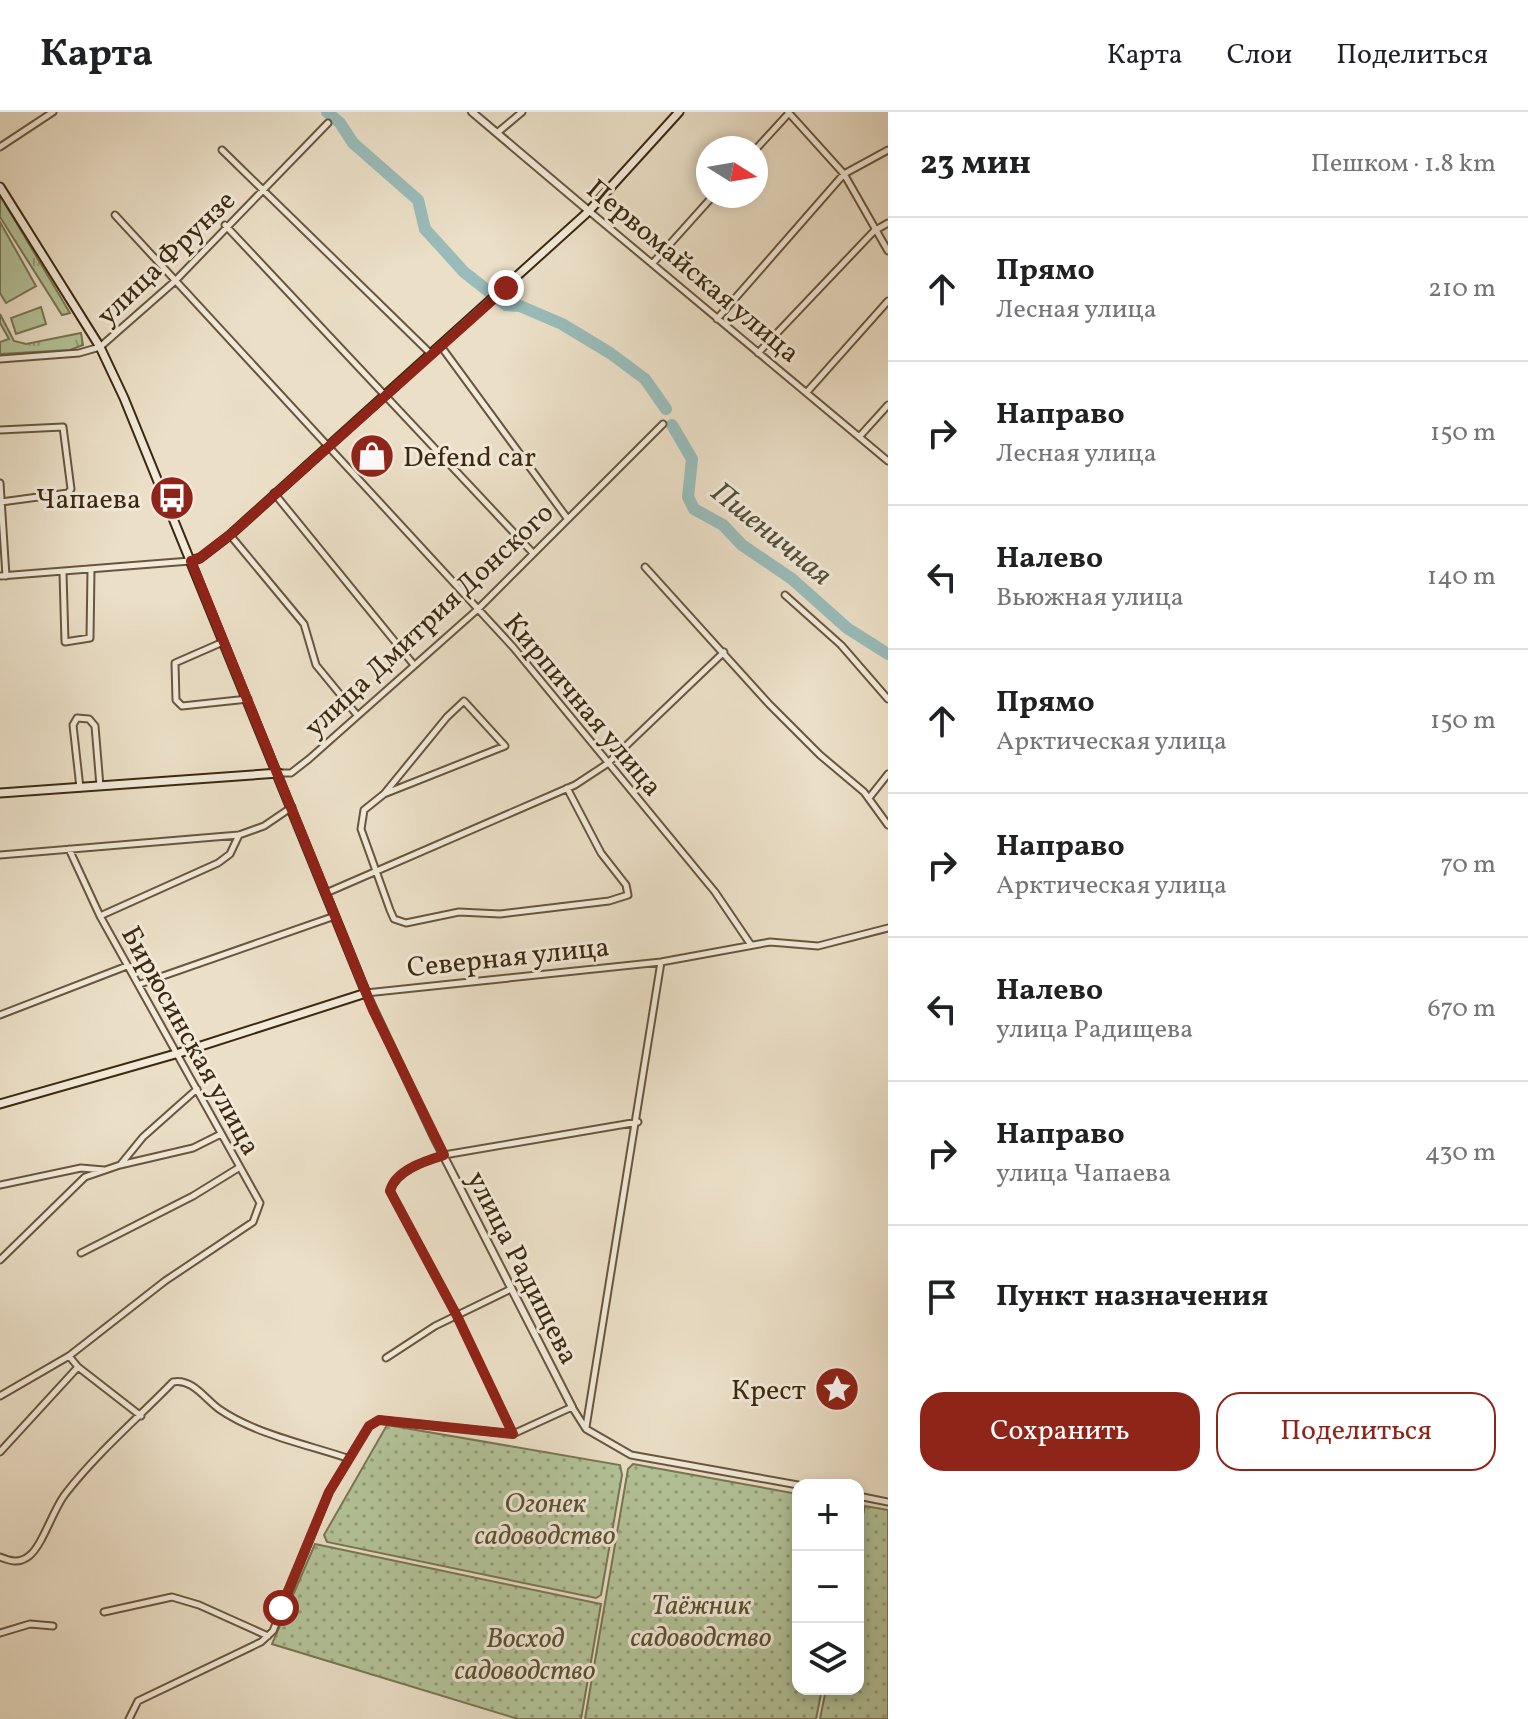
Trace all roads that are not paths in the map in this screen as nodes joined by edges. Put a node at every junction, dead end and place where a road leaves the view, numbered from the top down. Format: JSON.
{"nodes":[{"id":1,"x":53,"y":112,"type":"edge"},
{"id":2,"x":472,"y":112,"type":"edge"},
{"id":3,"x":522,"y":112,"type":"edge"},
{"id":4,"x":679,"y":112,"type":"edge"},
{"id":5,"x":788,"y":112,"type":"edge"},
{"id":6,"x":328,"y":123,"type":"dead end"},
{"id":7,"x":497,"y":133,"type":"junction"},
{"id":8,"x":767,"y":136,"type":"edge"},
{"id":9,"x":0,"y":147,"type":"edge"},
{"id":10,"x":222,"y":150,"type":"dead end"},
{"id":11,"x":888,"y":150,"type":"edge"},
{"id":12,"x":844,"y":174,"type":"junction"},
{"id":13,"x":0,"y":187,"type":"edge"},
{"id":14,"x":266,"y":190,"type":"junction"},
{"id":15,"x":702,"y":208,"type":"edge"},
{"id":16,"x":589,"y":211,"type":"junction"},
{"id":17,"x":115,"y":215,"type":"dead end"},
{"id":18,"x":888,"y":223,"type":"edge"},
{"id":19,"x":225,"y":225,"type":"junction"},
{"id":20,"x":874,"y":231,"type":"junction"},
{"id":21,"x":888,"y":251,"type":"edge"},
{"id":22,"x":652,"y":264,"type":"junction"},
{"id":23,"x":174,"y":282,"type":"junction"},
{"id":24,"x":888,"y":301,"type":"edge"},
{"id":25,"x":717,"y":319,"type":"junction"},
{"id":26,"x":440,"y":345,"type":"junction"},
{"id":27,"x":100,"y":347,"type":"junction"},
{"id":28,"x":758,"y":353,"type":"junction"},
{"id":29,"x":431,"y":354,"type":"junction"},
{"id":30,"x":0,"y":359,"type":"edge"},
{"id":31,"x":807,"y":392,"type":"junction"},
{"id":32,"x":387,"y":393,"type":"junction"},
{"id":33,"x":888,"y":405,"type":"edge"},
{"id":34,"x":663,"y":424,"type":"dead end"},
{"id":35,"x":0,"y":430,"type":"edge"},
{"id":36,"x":860,"y":436,"type":"junction"},
{"id":37,"x":326,"y":446,"type":"junction"},
{"id":38,"x":888,"y":461,"type":"edge"},
{"id":39,"x":0,"y":483,"type":"edge"},
{"id":40,"x":274,"y":493,"type":"junction"},
{"id":41,"x":1,"y":502,"type":"edge"},
{"id":42,"x":568,"y":519,"type":"junction"},
{"id":43,"x":230,"y":535,"type":"junction"},
{"id":44,"x":532,"y":552,"type":"junction"},
{"id":45,"x":191,"y":561,"type":"junction"},
{"id":46,"x":645,"y":567,"type":"dead end"},
{"id":47,"x":91,"y":570,"type":"junction"},
{"id":48,"x":63,"y":573,"type":"junction"},
{"id":49,"x":3,"y":576,"type":"edge"},
{"id":50,"x":785,"y":595,"type":"dead end"},
{"id":51,"x":478,"y":609,"type":"junction"},
{"id":52,"x":224,"y":642,"type":"junction"},
{"id":53,"x":724,"y":652,"type":"junction"},
{"id":54,"x":414,"y":665,"type":"junction"},
{"id":55,"x":248,"y":699,"type":"junction"},
{"id":56,"x":888,"y":699,"type":"edge"},
{"id":57,"x":357,"y":715,"type":"junction"},
{"id":58,"x":607,"y":764,"type":"junction"},
{"id":59,"x":279,"y":773,"type":"junction"},
{"id":60,"x":888,"y":774,"type":"edge"},
{"id":61,"x":100,"y":787,"type":"junction"},
{"id":62,"x":80,"y":788,"type":"junction"},
{"id":63,"x":567,"y":788,"type":"junction"},
{"id":64,"x":0,"y":793,"type":"edge"},
{"id":65,"x":384,"y":794,"type":"junction"},
{"id":66,"x":869,"y":798,"type":"junction"},
{"id":67,"x":292,"y":806,"type":"junction"},
{"id":68,"x":888,"y":825,"type":"edge"},
{"id":69,"x":239,"y":835,"type":"junction"},
{"id":70,"x":69,"y":849,"type":"junction"},
{"id":71,"x":0,"y":855,"type":"edge"},
{"id":72,"x":376,"y":870,"type":"junction"},
{"id":73,"x":326,"y":893,"type":"junction"},
{"id":74,"x":100,"y":916,"type":"junction"},
{"id":75,"x":335,"y":916,"type":"junction"},
{"id":76,"x":888,"y":928,"type":"edge"},
{"id":77,"x":751,"y":945,"type":"junction"},
{"id":78,"x":661,"y":962,"type":"junction"},
{"id":79,"x":127,"y":966,"type":"junction"},
{"id":80,"x":140,"y":984,"type":"junction"},
{"id":81,"x":366,"y":993,"type":"junction"},
{"id":82,"x":0,"y":1015,"type":"edge"},
{"id":83,"x":179,"y":1053,"type":"junction"},
{"id":84,"x":197,"y":1089,"type":"junction"},
{"id":85,"x":0,"y":1104,"type":"edge"},
{"id":86,"x":638,"y":1122,"type":"junction"},
{"id":87,"x":221,"y":1134,"type":"junction"},
{"id":88,"x":444,"y":1155,"type":"junction"},
{"id":89,"x":120,"y":1165,"type":"junction"},
{"id":90,"x":240,"y":1167,"type":"junction"},
{"id":91,"x":105,"y":1170,"type":"junction"},
{"id":92,"x":0,"y":1185,"type":"edge"},
{"id":93,"x":81,"y":1253,"type":"dead end"},
{"id":94,"x":0,"y":1260,"type":"edge"},
{"id":95,"x":511,"y":1289,"type":"junction"},
{"id":96,"x":457,"y":1316,"type":"junction"},
{"id":97,"x":69,"y":1356,"type":"junction"},
{"id":98,"x":386,"y":1358,"type":"dead end"},
{"id":99,"x":78,"y":1367,"type":"junction"},
{"id":100,"x":0,"y":1396,"type":"edge"},
{"id":101,"x":572,"y":1407,"type":"junction"},
{"id":102,"x":141,"y":1416,"type":"junction"},
{"id":103,"x":586,"y":1429,"type":"junction"},
{"id":104,"x":513,"y":1434,"type":"junction"},
{"id":105,"x":0,"y":1452,"type":"edge"},
{"id":106,"x":347,"y":1458,"type":"junction"},
{"id":107,"x":792,"y":1484,"type":"edge"},
{"id":108,"x":864,"y":1497,"type":"edge"},
{"id":109,"x":888,"y":1502,"type":"edge"},
{"id":110,"x":0,"y":1557,"type":"edge"},
{"id":111,"x":104,"y":1612,"type":"dead end"},
{"id":112,"x":53,"y":1626,"type":"dead end"},
{"id":113,"x":0,"y":1633,"type":"edge"},
{"id":114,"x":268,"y":1636,"type":"junction"},
{"id":115,"x":129,"y":1719,"type":"edge"}],
"edges":[{"from":1,"to":9,"type":"street"},
{"from":2,"to":7,"type":"street","name":"Первомайская улица"},
{"from":3,"to":7,"type":"street"},
{"from":4,"to":16,"type":"main road"},
{"from":5,"to":8,"type":"street"},
{"from":5,"to":12,"type":"street"},
{"from":6,"to":14,"type":"street","name":"улица Фрунзе"},
{"from":7,"to":16,"type":"street","name":"Первомайская улица"},
{"from":10,"to":14,"type":"street"},
{"from":11,"to":12,"type":"street"},
{"from":12,"to":20,"type":"street"},
{"from":12,"to":25,"type":"street"},
{"from":13,"to":27,"type":"main road","name":"улица Радищева"},
{"from":14,"to":19,"type":"street","name":"улица Фрунзе"},
{"from":14,"to":29,"type":"street"},
{"from":15,"to":22,"type":"street"},
{"from":16,"to":22,"type":"street","name":"Первомайская улица"},
{"from":16,"to":26,"type":"main road"},
{"from":17,"to":23,"type":"street","name":"Кирпичная улица"},
{"from":18,"to":20,"type":"street"},
{"from":19,"to":23,"type":"street","name":"улица Фрунзе"},
{"from":19,"to":32,"type":"street"},
{"from":20,"to":21,"type":"street"},
{"from":20,"to":28,"type":"street"},
{"from":22,"to":25,"type":"street","name":"Первомайская улица"},
{"from":23,"to":27,"type":"street","name":"улица Фрунзе"},
{"from":23,"to":37,"type":"street","name":"Кирпичная улица"},
{"from":24,"to":31,"type":"street"},
{"from":25,"to":28,"type":"street","name":"Первомайская улица"},
{"from":26,"to":29,"type":"main road"},
{"from":26,"to":42,"type":"street"},
{"from":27,"to":30,"type":"street","name":"улица Фрунзе"},
{"from":27,"to":45,"type":"main road","name":"улица Радищева"},
{"from":28,"to":31,"type":"street","name":"Первомайская улица"},
{"from":29,"to":32,"type":"main road"},
{"from":31,"to":36,"type":"street","name":"Первомайская улица"},
{"from":32,"to":37,"type":"main road"},
{"from":32,"to":44,"type":"street"},
{"from":33,"to":36,"type":"street"},
{"from":34,"to":42,"type":"street","name":"улица Дмитрия Донского"},
{"from":35,"to":41,"type":"street"},
{"from":36,"to":38,"type":"street","name":"Первомайская улица"},
{"from":37,"to":40,"type":"main road"},
{"from":37,"to":51,"type":"street","name":"Кирпичная улица"},
{"from":39,"to":41,"type":"street"},
{"from":40,"to":43,"type":"main road"},
{"from":40,"to":54,"type":"street"},
{"from":41,"to":49,"type":"street"},
{"from":42,"to":44,"type":"street","name":"улица Дмитрия Донского"},
{"from":43,"to":45,"type":"main road"},
{"from":43,"to":57,"type":"street"},
{"from":44,"to":51,"type":"street","name":"улица Дмитрия Донского"},
{"from":45,"to":47,"type":"street"},
{"from":45,"to":52,"type":"main road","name":"улица Радищева"},
{"from":46,"to":53,"type":"street"},
{"from":47,"to":48,"type":"street"},
{"from":47,"to":48,"type":"street"},
{"from":48,"to":49,"type":"street"},
{"from":50,"to":56,"type":"street"},
{"from":51,"to":54,"type":"street","name":"улица Дмитрия Донского"},
{"from":51,"to":58,"type":"street","name":"Кирпичная улица"},
{"from":52,"to":55,"type":"main road","name":"улица Радищева"},
{"from":52,"to":55,"type":"street"},
{"from":53,"to":58,"type":"street"},
{"from":53,"to":66,"type":"street"},
{"from":54,"to":57,"type":"street","name":"улица Дмитрия Донского"},
{"from":55,"to":59,"type":"main road","name":"улица Радищева"},
{"from":57,"to":59,"type":"street","name":"улица Дмитрия Донского"},
{"from":58,"to":63,"type":"street"},
{"from":58,"to":77,"type":"street","name":"Кирпичная улица"},
{"from":59,"to":61,"type":"main road","name":"улица Дмитрия Донского"},
{"from":59,"to":67,"type":"main road","name":"улица Радищева"},
{"from":60,"to":66,"type":"street"},
{"from":61,"to":62,"type":"main road","name":"улица Дмитрия Донского"},
{"from":61,"to":62,"type":"street"},
{"from":62,"to":64,"type":"main road","name":"улица Дмитрия Донского"},
{"from":63,"to":72,"type":"street"},
{"from":63,"to":72,"type":"street"},
{"from":65,"to":65,"type":"street"},
{"from":65,"to":72,"type":"street"},
{"from":66,"to":68,"type":"street"},
{"from":67,"to":69,"type":"street"},
{"from":67,"to":73,"type":"main road","name":"улица Радищева"},
{"from":69,"to":70,"type":"street"},
{"from":69,"to":74,"type":"street","name":"Бирюсинская улица"},
{"from":70,"to":71,"type":"street"},
{"from":70,"to":74,"type":"street"},
{"from":72,"to":73,"type":"street"},
{"from":73,"to":75,"type":"main road","name":"улица Радищева"},
{"from":74,"to":79,"type":"street","name":"Бирюсинская улица"},
{"from":75,"to":80,"type":"street"},
{"from":75,"to":81,"type":"main road","name":"улица Радищева"},
{"from":76,"to":77,"type":"street","name":"Северная улица"},
{"from":77,"to":78,"type":"street","name":"Северная улица"},
{"from":78,"to":81,"type":"street","name":"Северная улица"},
{"from":78,"to":86,"type":"street"},
{"from":79,"to":80,"type":"street","name":"Бирюсинская улица"},
{"from":79,"to":82,"type":"street"},
{"from":80,"to":83,"type":"street","name":"Бирюсинская улица"},
{"from":81,"to":83,"type":"main road","name":"Северная улица"},
{"from":81,"to":88,"type":"street","name":"улица Радищева"},
{"from":83,"to":84,"type":"street","name":"Бирюсинская улица"},
{"from":83,"to":85,"type":"main road","name":"Северная улица"},
{"from":84,"to":87,"type":"street","name":"Бирюсинская улица"},
{"from":84,"to":89,"type":"street"},
{"from":86,"to":88,"type":"street"},
{"from":86,"to":103,"type":"street"},
{"from":87,"to":89,"type":"street"},
{"from":87,"to":90,"type":"street","name":"Бирюсинская улица"},
{"from":88,"to":95,"type":"street","name":"улица Радищева"},
{"from":88,"to":96,"type":"street"},
{"from":89,"to":91,"type":"street"},
{"from":90,"to":93,"type":"street"},
{"from":90,"to":97,"type":"street","name":"Бирюсинская улица"},
{"from":91,"to":92,"type":"street"},
{"from":91,"to":94,"type":"street"},
{"from":95,"to":96,"type":"street"},
{"from":95,"to":101,"type":"street","name":"улица Радищева"},
{"from":96,"to":98,"type":"street"},
{"from":96,"to":104,"type":"street"},
{"from":97,"to":99,"type":"street"},
{"from":97,"to":100,"type":"street"},
{"from":99,"to":102,"type":"street"},
{"from":99,"to":105,"type":"street"},
{"from":101,"to":103,"type":"street"},
{"from":101,"to":104,"type":"street"},
{"from":102,"to":106,"type":"street"},
{"from":102,"to":110,"type":"street"},
{"from":103,"to":107,"type":"street"},
{"from":104,"to":106,"type":"street"},
{"from":106,"to":114,"type":"street"},
{"from":108,"to":109,"type":"street"},
{"from":111,"to":114,"type":"street"},
{"from":112,"to":113,"type":"street"},
{"from":114,"to":115,"type":"street"}]}
